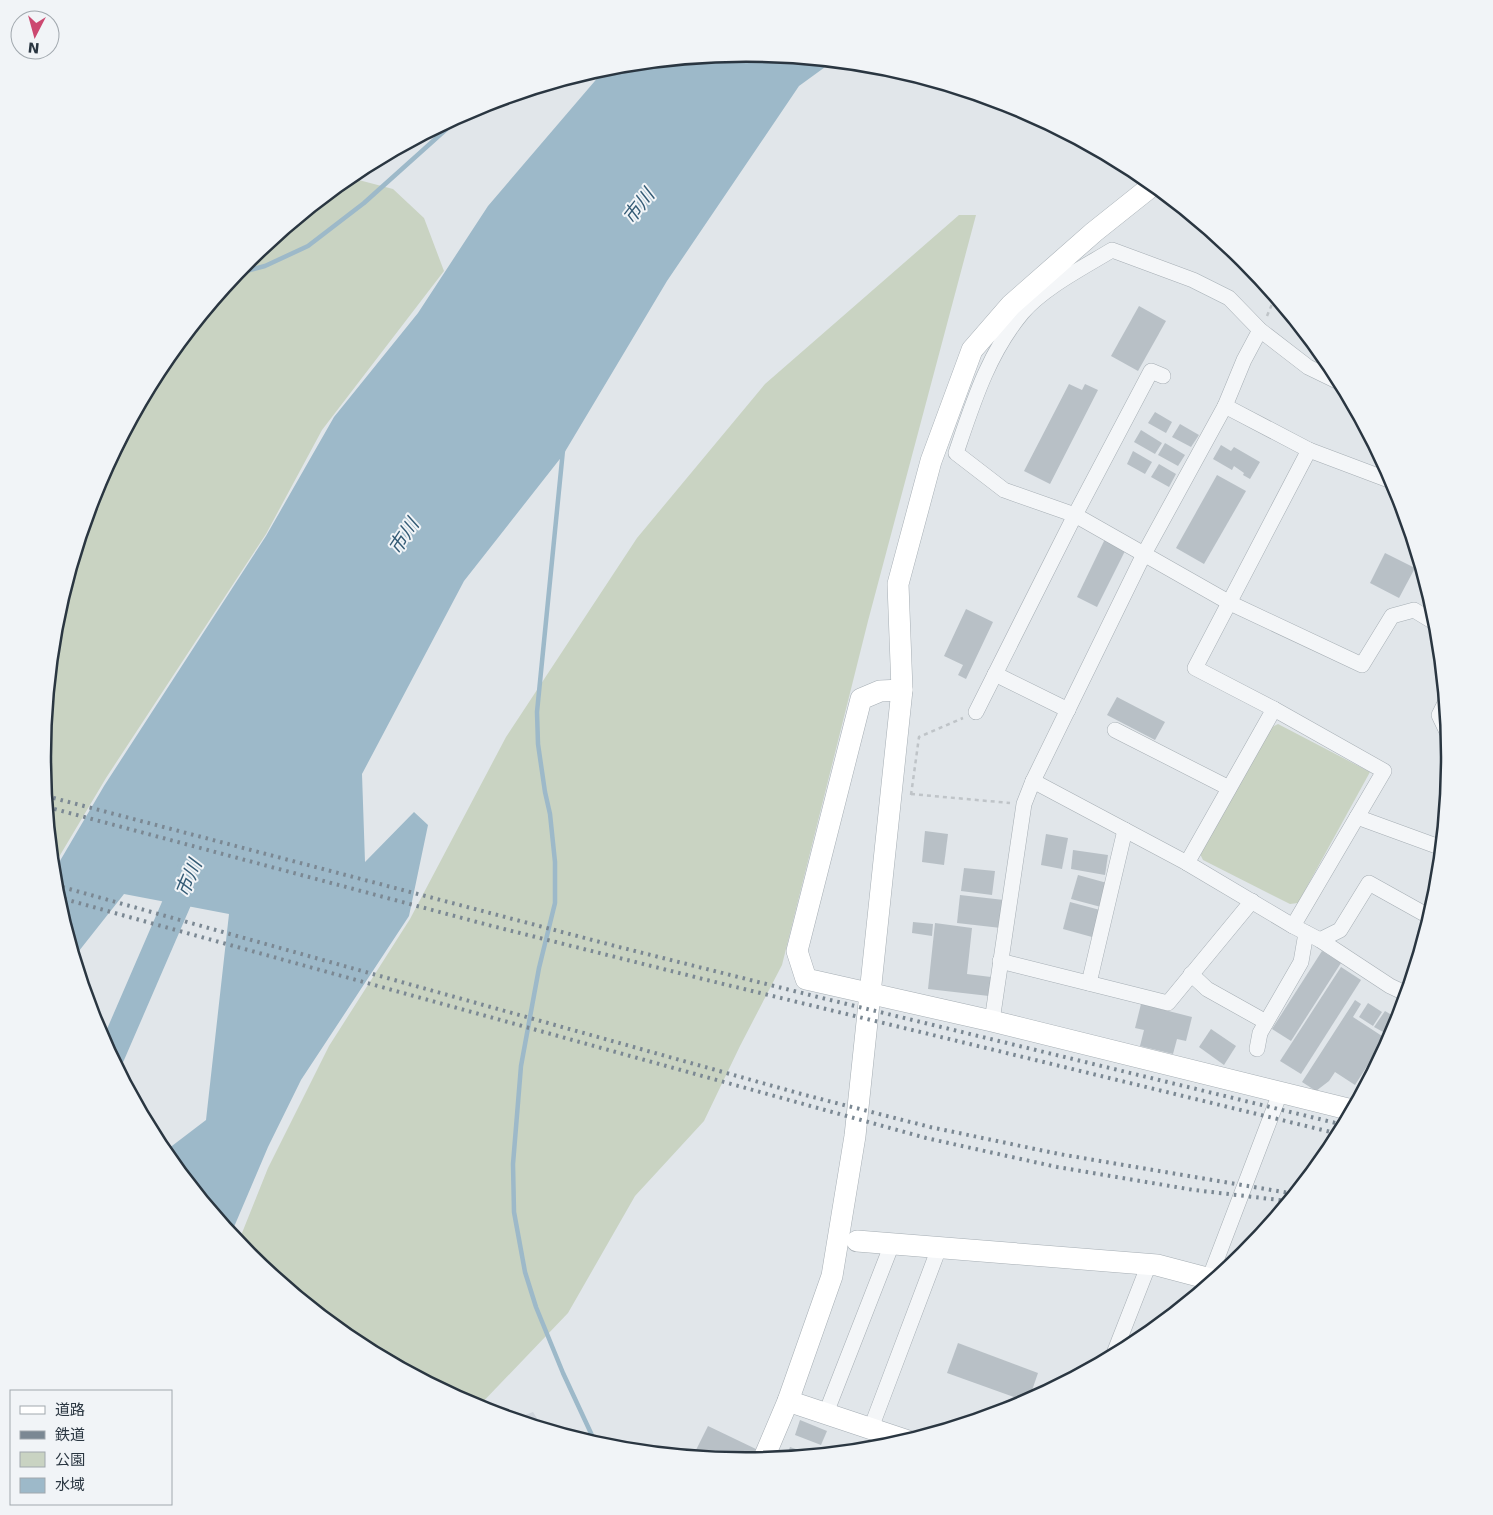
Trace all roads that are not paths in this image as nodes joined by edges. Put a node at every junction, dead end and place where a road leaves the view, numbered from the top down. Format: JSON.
{"nodes":[{"id":1,"x":1147,"y":189,"type":"edge"},
{"id":2,"x":1017,"y":308,"type":"junction"},
{"id":3,"x":1260,"y":330,"type":"junction"},
{"id":4,"x":1163,"y":376,"type":"dead end"},
{"id":5,"x":1329,"y":377,"type":"edge"},
{"id":6,"x":1225,"y":406,"type":"junction"},
{"id":7,"x":1309,"y":450,"type":"junction"},
{"id":8,"x":1383,"y":478,"type":"edge"},
{"id":9,"x":1075,"y":515,"type":"junction"},
{"id":10,"x":1144,"y":554,"type":"junction"},
{"id":11,"x":1230,"y":603,"type":"junction"},
{"id":12,"x":1427,"y":618,"type":"edge"},
{"id":13,"x":995,"y":674,"type":"junction"},
{"id":14,"x":902,"y":690,"type":"junction"},
{"id":15,"x":1274,"y":709,"type":"junction"},
{"id":16,"x":1068,"y":710,"type":"junction"},
{"id":17,"x":976,"y":712,"type":"road end"},
{"id":18,"x":1115,"y":730,"type":"dead end"},
{"id":19,"x":1033,"y":781,"type":"junction"},
{"id":20,"x":1229,"y":788,"type":"junction"},
{"id":21,"x":1357,"y":817,"type":"junction"},
{"id":22,"x":1125,"y":830,"type":"junction"},
{"id":23,"x":1436,"y":846,"type":"edge"},
{"id":24,"x":1187,"y":863,"type":"junction"},
{"id":25,"x":1252,"y":901,"type":"junction"},
{"id":26,"x":1423,"y":913,"type":"edge"},
{"id":27,"x":1299,"y":929,"type":"junction"},
{"id":28,"x":1320,"y":940,"type":"junction"},
{"id":29,"x":1000,"y":961,"type":"junction"},
{"id":30,"x":1191,"y":974,"type":"junction"},
{"id":31,"x":1089,"y":983,"type":"junction"},
{"id":32,"x":1401,"y":991,"type":"edge"},
{"id":33,"x":870,"y":994,"type":"junction"},
{"id":34,"x":992,"y":1021,"type":"junction"},
{"id":35,"x":1266,"y":1022,"type":"junction"},
{"id":36,"x":1257,"y":1049,"type":"dead end"},
{"id":37,"x":1280,"y":1093,"type":"junction"},
{"id":38,"x":1347,"y":1109,"type":"edge"},
{"id":39,"x":857,"y":1241,"type":"dead end"},
{"id":40,"x":892,"y":1244,"type":"junction"},
{"id":41,"x":939,"y":1248,"type":"junction"},
{"id":42,"x":1149,"y":1264,"type":"junction"},
{"id":43,"x":1214,"y":1272,"type":"edge"},
{"id":44,"x":1205,"y":1280,"type":"edge"},
{"id":45,"x":1117,"y":1346,"type":"edge"},
{"id":46,"x":788,"y":1401,"type":"junction"},
{"id":47,"x":826,"y":1413,"type":"junction"},
{"id":48,"x":871,"y":1428,"type":"junction"},
{"id":49,"x":891,"y":1437,"type":"edge"},
{"id":50,"x":766,"y":1452,"type":"edge"}],
"edges":[{"from":1,"to":2,"type":"street"},
{"from":2,"to":3,"type":"street"},
{"from":2,"to":9,"type":"street"},
{"from":2,"to":14,"type":"street"},
{"from":3,"to":5,"type":"street"},
{"from":3,"to":6,"type":"street"},
{"from":4,"to":9,"type":"street"},
{"from":6,"to":7,"type":"street"},
{"from":6,"to":10,"type":"street"},
{"from":7,"to":8,"type":"street"},
{"from":7,"to":11,"type":"street"},
{"from":9,"to":10,"type":"street"},
{"from":9,"to":13,"type":"street"},
{"from":10,"to":11,"type":"street"},
{"from":10,"to":16,"type":"street"},
{"from":11,"to":12,"type":"street"},
{"from":11,"to":15,"type":"street"},
{"from":13,"to":16,"type":"street"},
{"from":13,"to":17,"type":"street"},
{"from":14,"to":33,"type":"street"},
{"from":14,"to":33,"type":"street"},
{"from":15,"to":20,"type":"street"},
{"from":15,"to":21,"type":"street"},
{"from":16,"to":19,"type":"street"},
{"from":18,"to":20,"type":"street"},
{"from":19,"to":22,"type":"street"},
{"from":19,"to":29,"type":"street"},
{"from":20,"to":24,"type":"street"},
{"from":21,"to":23,"type":"street"},
{"from":21,"to":27,"type":"street"},
{"from":22,"to":24,"type":"street"},
{"from":22,"to":31,"type":"street"},
{"from":24,"to":25,"type":"street"},
{"from":25,"to":27,"type":"street"},
{"from":25,"to":30,"type":"street"},
{"from":26,"to":28,"type":"street"},
{"from":27,"to":28,"type":"street"},
{"from":27,"to":35,"type":"street"},
{"from":28,"to":32,"type":"street"},
{"from":29,"to":31,"type":"street"},
{"from":29,"to":34,"type":"street"},
{"from":30,"to":31,"type":"street"},
{"from":30,"to":35,"type":"street"},
{"from":33,"to":34,"type":"street"},
{"from":33,"to":46,"type":"street"},
{"from":34,"to":37,"type":"street"},
{"from":35,"to":36,"type":"street"},
{"from":37,"to":38,"type":"street"},
{"from":37,"to":43,"type":"street"},
{"from":39,"to":40,"type":"street"},
{"from":40,"to":41,"type":"street"},
{"from":40,"to":47,"type":"street"},
{"from":41,"to":42,"type":"street"},
{"from":41,"to":48,"type":"street"},
{"from":42,"to":44,"type":"street"},
{"from":42,"to":45,"type":"street"},
{"from":46,"to":47,"type":"street"},
{"from":46,"to":50,"type":"street"},
{"from":47,"to":48,"type":"street"},
{"from":48,"to":49,"type":"street"}]}
